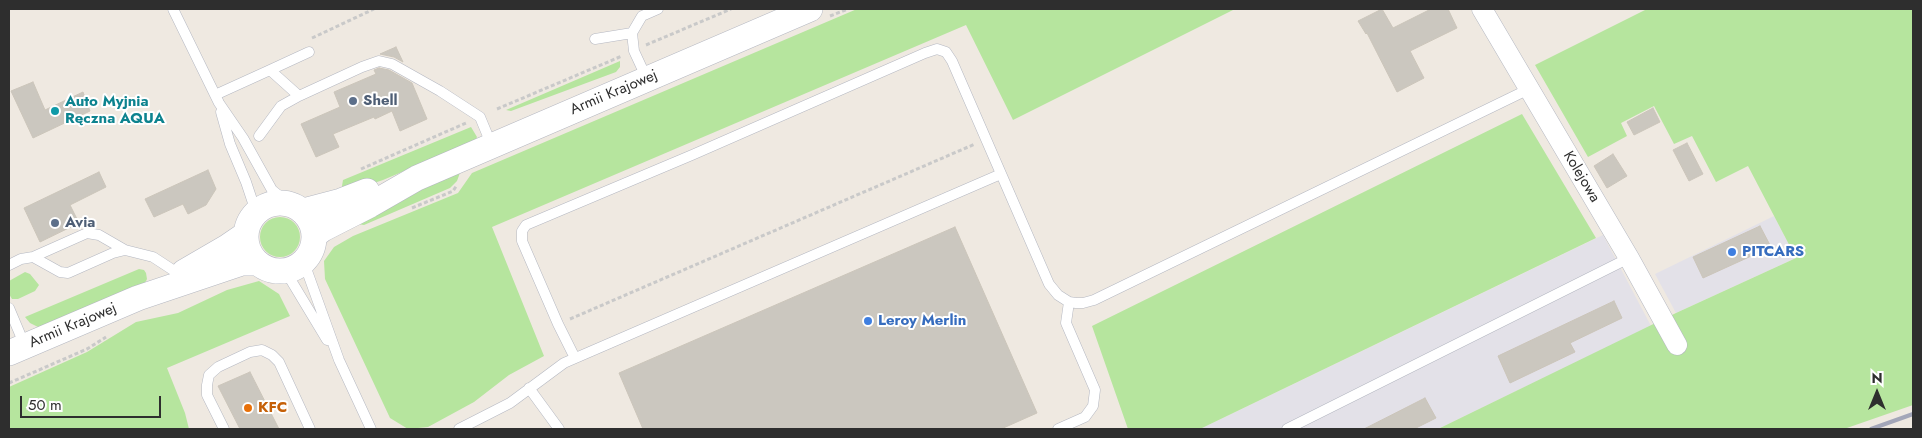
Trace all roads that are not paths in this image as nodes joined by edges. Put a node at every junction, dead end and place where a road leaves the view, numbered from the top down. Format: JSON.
{"nodes":[{"id":1,"x":173,"y":9,"type":"edge"},
{"id":2,"x":658,"y":9,"type":"edge"},
{"id":3,"x":810,"y":9,"type":"edge"},
{"id":4,"x":1482,"y":9,"type":"edge"},
{"id":5,"x":632,"y":33,"type":"junction"},
{"id":6,"x":595,"y":39,"type":"dead end"},
{"id":7,"x":309,"y":52,"type":"dead end"},
{"id":8,"x":270,"y":70,"type":"junction"},
{"id":9,"x":647,"y":79,"type":"junction"},
{"id":10,"x":1529,"y":89,"type":"junction"},
{"id":11,"x":299,"y":96,"type":"junction"},
{"id":12,"x":217,"y":99,"type":"junction"},
{"id":13,"x":259,"y":136,"type":"dead end"},
{"id":14,"x":492,"y":146,"type":"junction"},
{"id":15,"x":1001,"y":174,"type":"junction"},
{"id":16,"x":417,"y":178,"type":"junction"},
{"id":17,"x":295,"y":207,"type":"junction"},
{"id":18,"x":249,"y":225,"type":"junction"},
{"id":19,"x":314,"y":236,"type":"junction"},
{"id":20,"x":125,"y":250,"type":"junction"},
{"id":21,"x":33,"y":257,"type":"junction"},
{"id":22,"x":1629,"y":258,"type":"junction"},
{"id":23,"x":306,"y":260,"type":"junction"},
{"id":24,"x":257,"y":263,"type":"junction"},
{"id":25,"x":9,"y":264,"type":"edge"},
{"id":26,"x":282,"y":271,"type":"junction"},
{"id":27,"x":180,"y":274,"type":"junction"},
{"id":28,"x":138,"y":298,"type":"junction"},
{"id":29,"x":1069,"y":302,"type":"junction"},
{"id":30,"x":9,"y":308,"type":"edge"},
{"id":31,"x":1677,"y":345,"type":"dead end"},
{"id":32,"x":17,"y":350,"type":"edge"},
{"id":33,"x":575,"y":358,"type":"junction"},
{"id":34,"x":339,"y":360,"type":"junction"},
{"id":35,"x":529,"y":388,"type":"junction"},
{"id":36,"x":224,"y":429,"type":"edge"},
{"id":37,"x":310,"y":429,"type":"edge"},
{"id":38,"x":371,"y":429,"type":"edge"},
{"id":39,"x":459,"y":429,"type":"edge"},
{"id":40,"x":559,"y":429,"type":"edge"},
{"id":41,"x":1058,"y":429,"type":"edge"},
{"id":42,"x":1287,"y":429,"type":"edge"}],
"edges":[{"from":1,"to":12,"type":"lane"},
{"from":2,"to":5,"type":"lane"},
{"from":3,"to":9,"type":"street","name":"Armii Krajowej"},
{"from":4,"to":10,"type":"street","name":"Kolejowa"},
{"from":5,"to":6,"type":"lane"},
{"from":5,"to":9,"type":"lane"},
{"from":7,"to":8,"type":"lane"},
{"from":8,"to":11,"type":"lane"},
{"from":8,"to":12,"type":"lane"},
{"from":9,"to":14,"type":"street","name":"Armii Krajowej"},
{"from":10,"to":22,"type":"street","name":"Kolejowa"},
{"from":10,"to":29,"type":"lane"},
{"from":11,"to":13,"type":"lane"},
{"from":11,"to":14,"type":"lane"},
{"from":12,"to":17,"type":"lane"},
{"from":12,"to":18,"type":"lane"},
{"from":14,"to":16,"type":"street","name":"Armii Krajowej"},
{"from":15,"to":29,"type":"lane"},
{"from":15,"to":33,"type":"lane"},
{"from":15,"to":33,"type":"lane"},
{"from":16,"to":17,"type":"street"},
{"from":16,"to":19,"type":"street"},
{"from":17,"to":18,"type":"street"},
{"from":17,"to":19,"type":"street"},
{"from":18,"to":24,"type":"street"},
{"from":18,"to":27,"type":"street"},
{"from":19,"to":23,"type":"street"},
{"from":20,"to":21,"type":"lane"},
{"from":20,"to":21,"type":"lane"},
{"from":20,"to":27,"type":"lane"},
{"from":21,"to":25,"type":"lane"},
{"from":22,"to":31,"type":"street","name":"Kolejowa"},
{"from":22,"to":42,"type":"lane"},
{"from":23,"to":26,"type":"street"},
{"from":23,"to":34,"type":"lane"},
{"from":24,"to":26,"type":"street"},
{"from":24,"to":28,"type":"street"},
{"from":26,"to":34,"type":"lane"},
{"from":27,"to":28,"type":"street"},
{"from":28,"to":32,"type":"street","name":"Armii Krajowej"},
{"from":29,"to":41,"type":"lane"},
{"from":30,"to":32,"type":"lane"},
{"from":33,"to":35,"type":"lane"},
{"from":34,"to":38,"type":"lane"},
{"from":35,"to":39,"type":"lane"},
{"from":35,"to":40,"type":"lane"},
{"from":36,"to":37,"type":"lane"}]}
